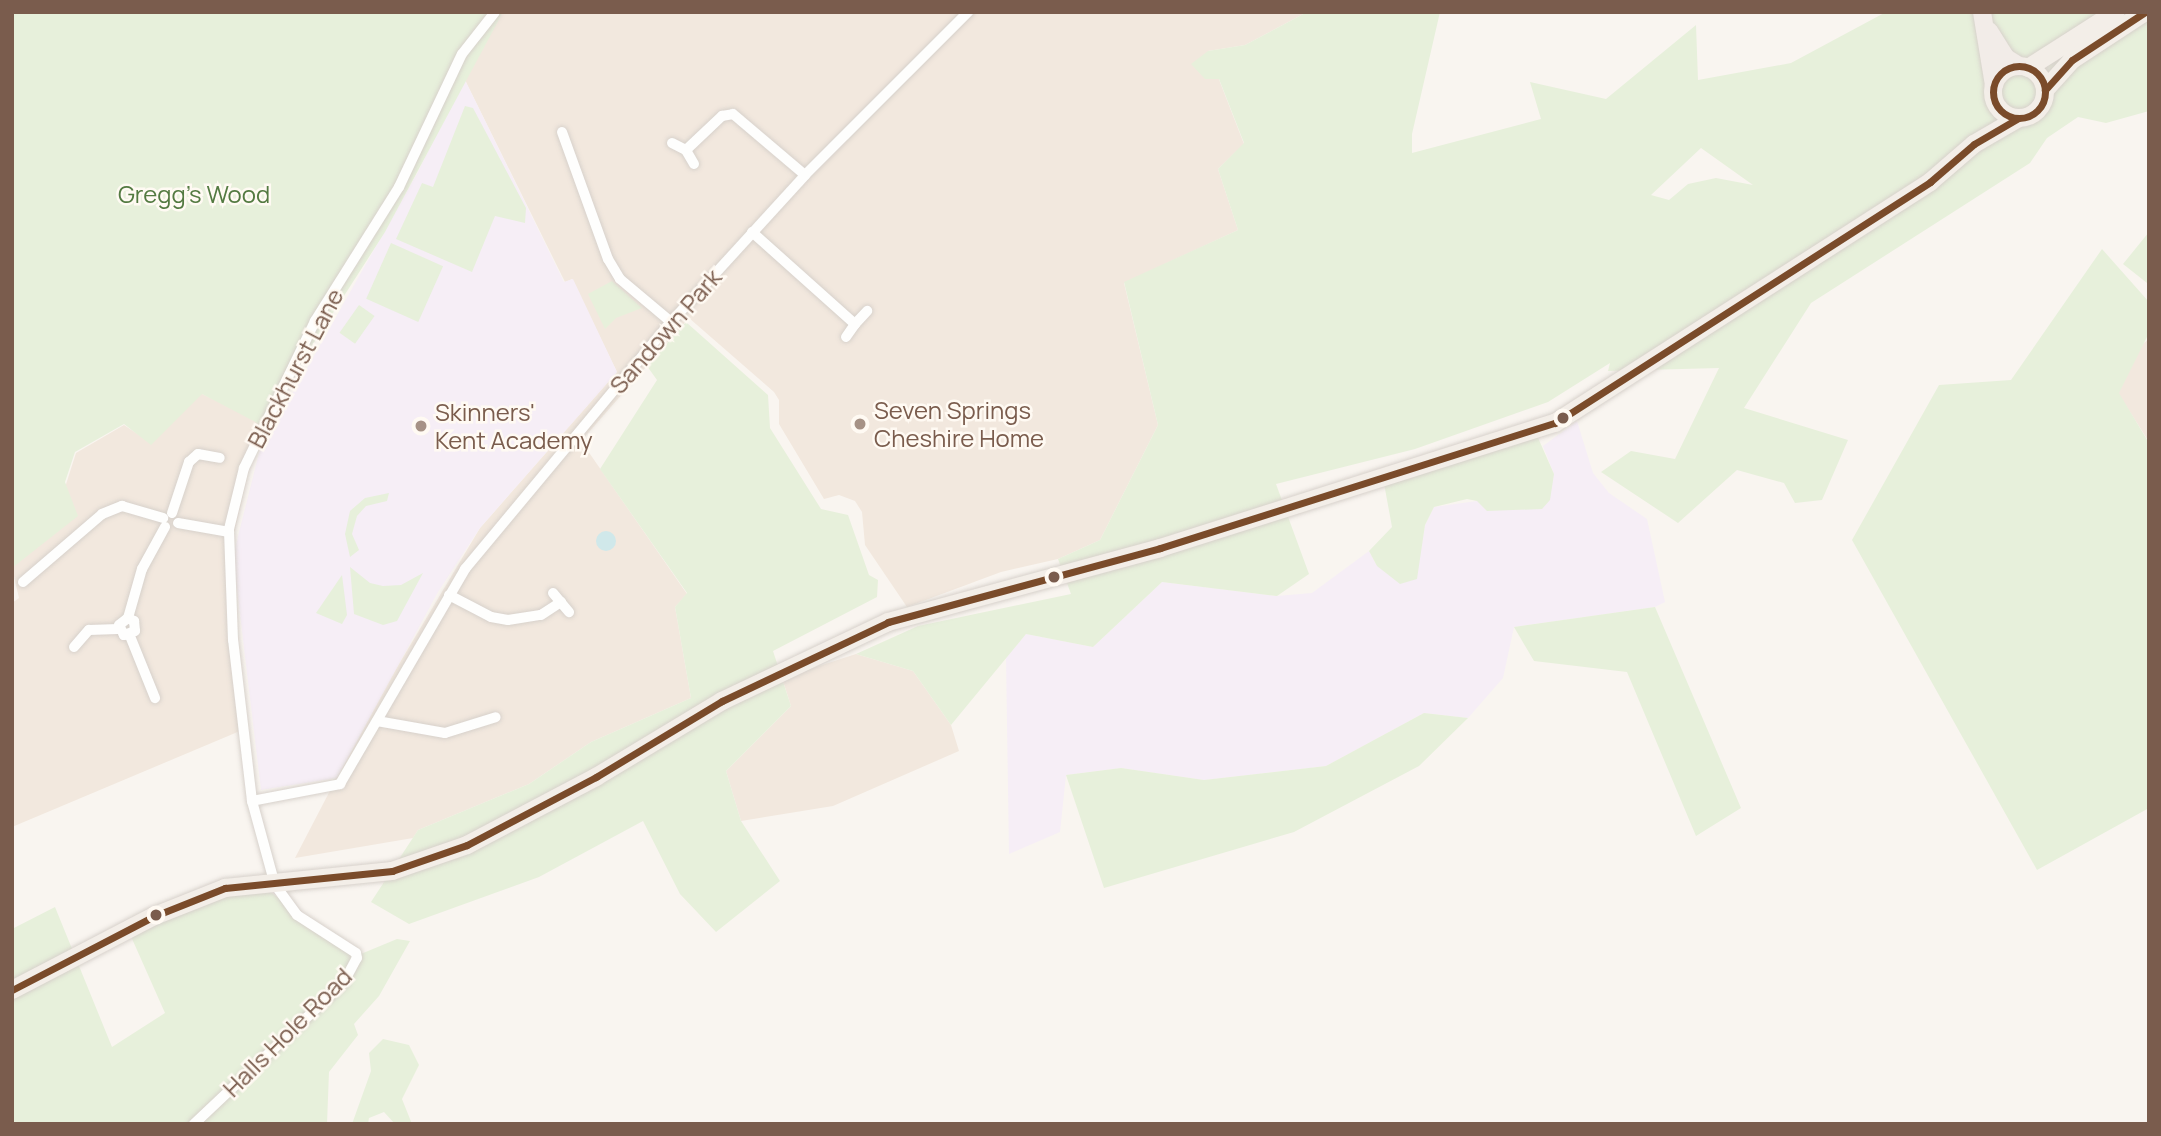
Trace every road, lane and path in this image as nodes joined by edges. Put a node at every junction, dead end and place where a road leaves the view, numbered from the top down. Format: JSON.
{"nodes":[{"id":1,"x":495,"y":12,"type":"edge"},
{"id":2,"x":968,"y":12,"type":"edge"},
{"id":3,"x":2116,"y":12,"type":"edge"},
{"id":4,"x":2145,"y":12,"type":"edge"},
{"id":5,"x":1983,"y":17,"type":"edge"},
{"id":6,"x":2023,"y":67,"type":"junction"},
{"id":7,"x":2045,"y":90,"type":"junction"},
{"id":8,"x":1994,"y":94,"type":"junction"},
{"id":9,"x":2017,"y":118,"type":"junction"},
{"id":10,"x":562,"y":132,"type":"dead end"},
{"id":11,"x":672,"y":143,"type":"dead end"},
{"id":12,"x":1974,"y":144,"type":"junction"},
{"id":13,"x":687,"y":150,"type":"junction"},
{"id":14,"x":695,"y":164,"type":"dead end"},
{"id":15,"x":805,"y":175,"type":"junction"},
{"id":16,"x":752,"y":232,"type":"junction"},
{"id":17,"x":867,"y":312,"type":"dead end"},
{"id":18,"x":671,"y":321,"type":"junction"},
{"id":19,"x":855,"y":324,"type":"junction"},
{"id":20,"x":846,"y":337,"type":"dead end"},
{"id":21,"x":220,"y":458,"type":"dead end"},
{"id":22,"x":170,"y":520,"type":"junction"},
{"id":23,"x":229,"y":532,"type":"junction"},
{"id":24,"x":23,"y":582,"type":"dead end"},
{"id":25,"x":553,"y":593,"type":"dead end"},
{"id":26,"x":449,"y":595,"type":"junction"},
{"id":27,"x":561,"y":602,"type":"junction"},
{"id":28,"x":569,"y":612,"type":"dead end"},
{"id":29,"x":128,"y":618,"type":"junction"},
{"id":30,"x":118,"y":629,"type":"junction"},
{"id":31,"x":130,"y":636,"type":"junction"},
{"id":32,"x":74,"y":647,"type":"dead end"},
{"id":33,"x":155,"y":698,"type":"dead end"},
{"id":34,"x":496,"y":717,"type":"dead end"},
{"id":35,"x":377,"y":721,"type":"junction"},
{"id":36,"x":252,"y":801,"type":"junction"},
{"id":37,"x":275,"y":886,"type":"junction"},
{"id":38,"x":12,"y":990,"type":"edge"},
{"id":39,"x":194,"y":1124,"type":"edge"}],
"edges":[{"from":1,"to":23,"type":"street","name":"Blackhurst Lane"},
{"from":2,"to":15,"type":"street","name":"Sandown Park"},
{"from":3,"to":6,"type":"main road"},
{"from":4,"to":7,"type":"main road"},
{"from":5,"to":6,"type":"highway"},
{"from":5,"to":8,"type":"highway"},
{"from":6,"to":7,"type":"main road"},
{"from":6,"to":8,"type":"main road"},
{"from":7,"to":9,"type":"main road"},
{"from":8,"to":9,"type":"main road"},
{"from":8,"to":12,"type":"main road"},
{"from":9,"to":12,"type":"main road"},
{"from":10,"to":18,"type":"street"},
{"from":11,"to":13,"type":"street"},
{"from":12,"to":37,"type":"main road"},
{"from":13,"to":14,"type":"street"},
{"from":13,"to":15,"type":"street"},
{"from":15,"to":16,"type":"street","name":"Sandown Park"},
{"from":16,"to":18,"type":"street","name":"Sandown Park"},
{"from":16,"to":19,"type":"street"},
{"from":17,"to":19,"type":"street"},
{"from":18,"to":26,"type":"street","name":"Sandown Park"},
{"from":19,"to":20,"type":"street"},
{"from":21,"to":22,"type":"street"},
{"from":22,"to":23,"type":"street"},
{"from":22,"to":24,"type":"street"},
{"from":22,"to":29,"type":"street"},
{"from":23,"to":36,"type":"street","name":"Blackhurst Lane"},
{"from":25,"to":27,"type":"street"},
{"from":26,"to":27,"type":"street"},
{"from":26,"to":35,"type":"street","name":"Sandown Park"},
{"from":27,"to":28,"type":"street"},
{"from":29,"to":30,"type":"street"},
{"from":29,"to":31,"type":"street"},
{"from":30,"to":31,"type":"street"},
{"from":30,"to":32,"type":"street"},
{"from":31,"to":33,"type":"street"},
{"from":34,"to":35,"type":"street"},
{"from":35,"to":36,"type":"street","name":"Sandown Park"},
{"from":36,"to":37,"type":"street","name":"Blackhurst Lane"},
{"from":37,"to":38,"type":"main road"},
{"from":37,"to":39,"type":"street","name":"Halls Hole Road"}]}
